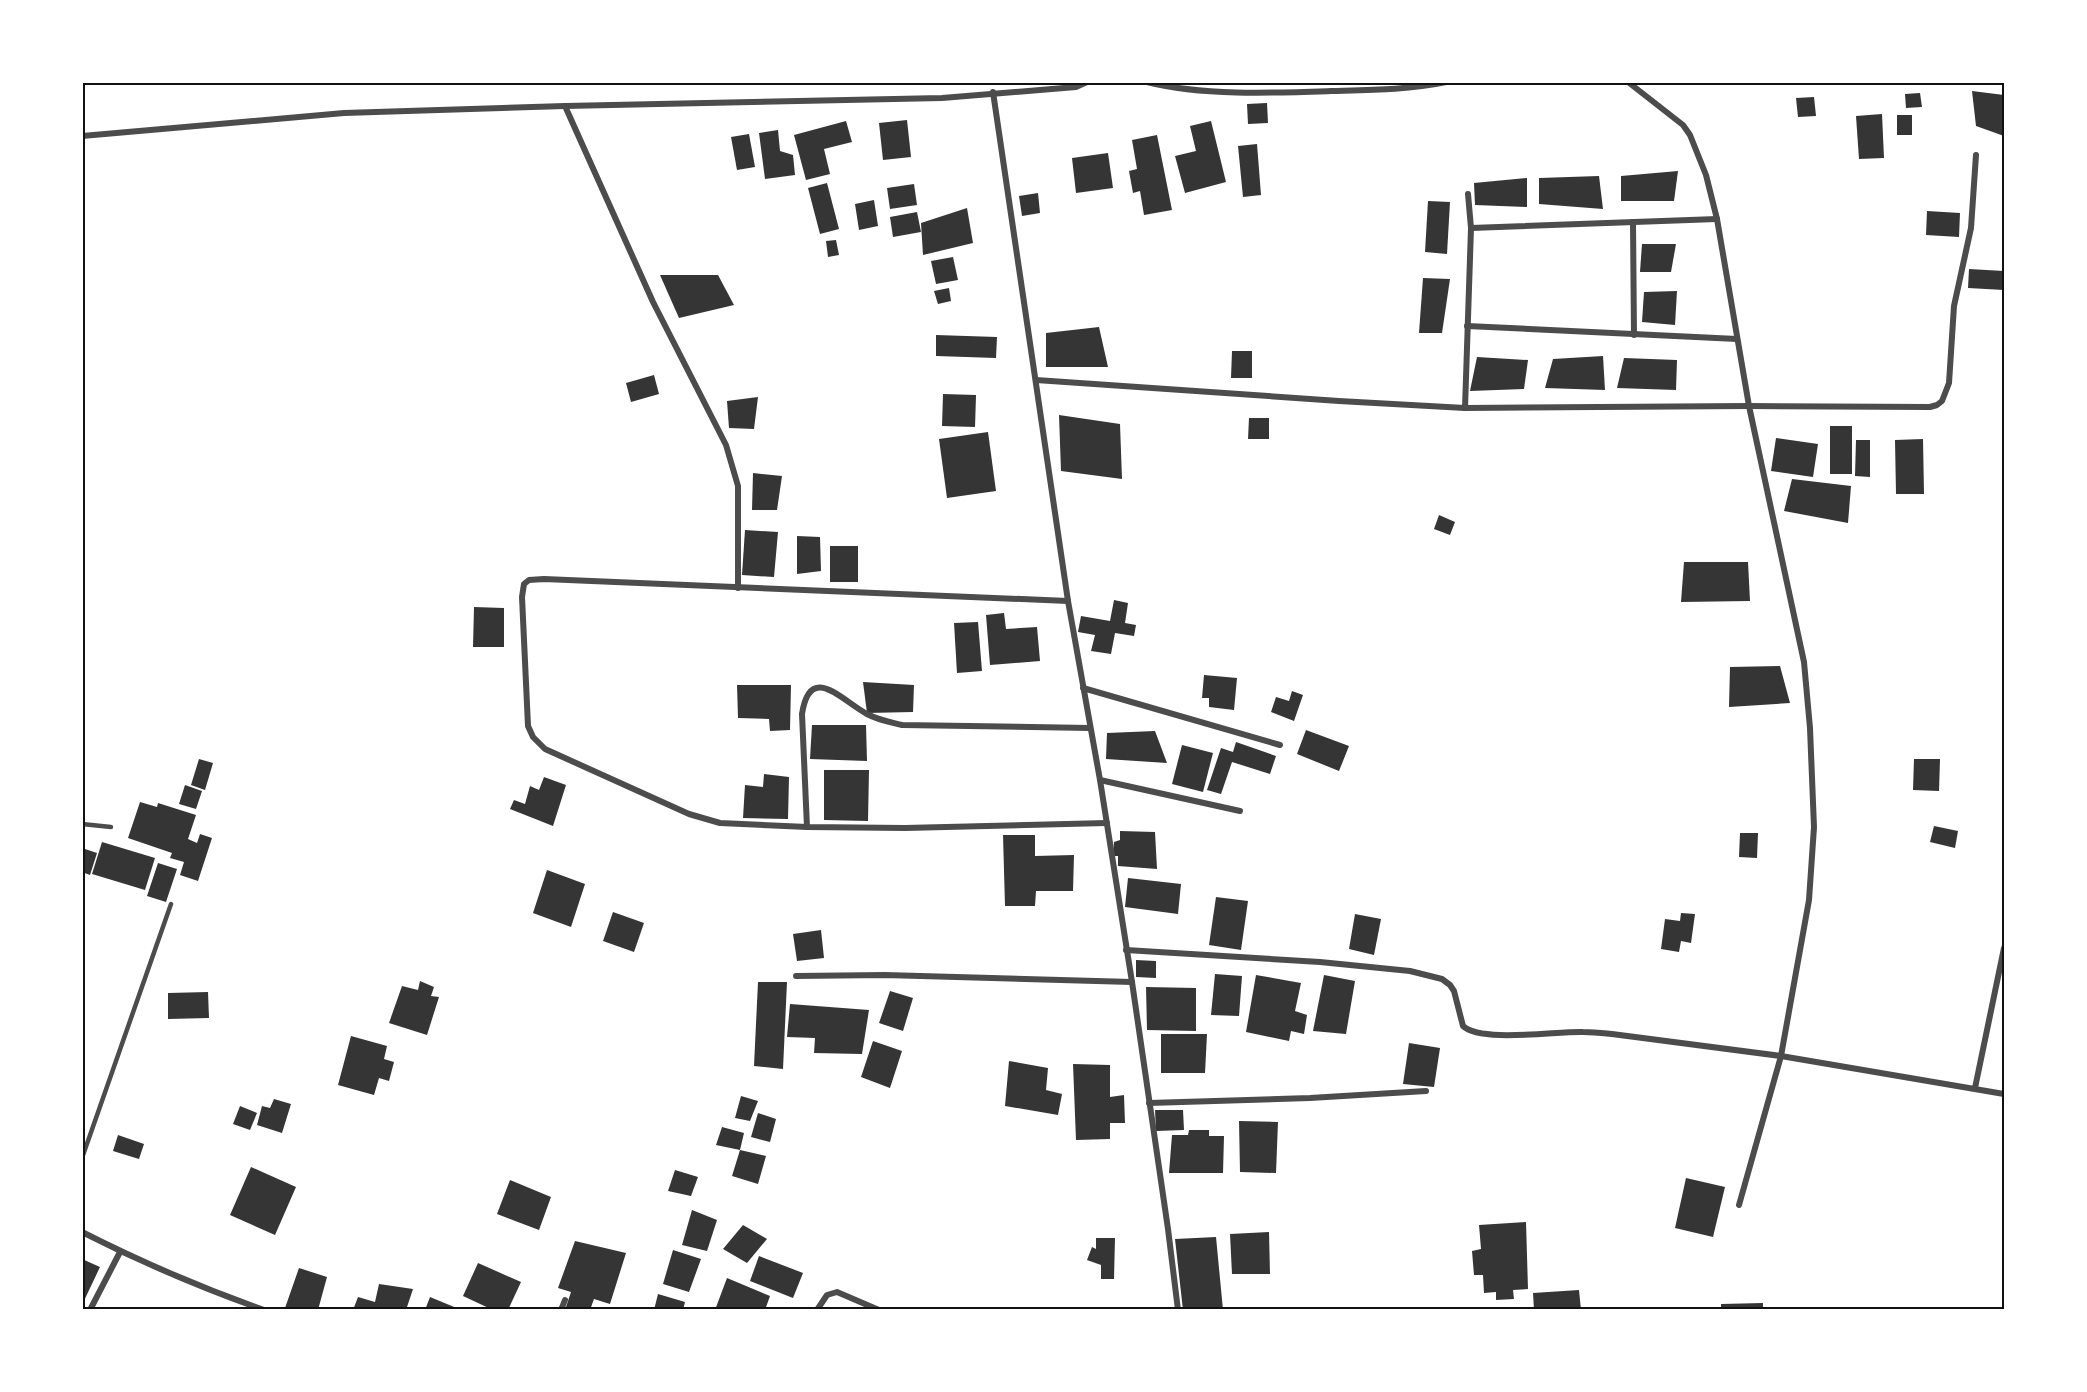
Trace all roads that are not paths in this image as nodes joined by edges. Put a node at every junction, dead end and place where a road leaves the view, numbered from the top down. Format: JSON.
{"nodes":[{"id":1,"x":1087,"y":82,"type":"edge"},
{"id":2,"x":1147,"y":82,"type":"edge"},
{"id":3,"x":1446,"y":82,"type":"edge"},
{"id":4,"x":1628,"y":82,"type":"edge"},
{"id":5,"x":993,"y":92,"type":"junction"},
{"id":6,"x":565,"y":106,"type":"junction"},
{"id":7,"x":82,"y":136,"type":"edge"},
{"id":8,"x":1976,"y":155,"type":"dead end"},
{"id":9,"x":1468,"y":194,"type":"dead end"},
{"id":10,"x":1717,"y":219,"type":"junction"},
{"id":11,"x":1633,"y":222,"type":"junction"},
{"id":12,"x":1471,"y":228,"type":"junction"},
{"id":13,"x":1467,"y":326,"type":"junction"},
{"id":14,"x":1634,"y":335,"type":"junction"},
{"id":15,"x":1737,"y":339,"type":"junction"},
{"id":16,"x":1036,"y":380,"type":"junction"},
{"id":17,"x":1749,"y":406,"type":"junction"},
{"id":18,"x":1465,"y":408,"type":"junction"},
{"id":19,"x":738,"y":588,"type":"junction"},
{"id":20,"x":1068,"y":601,"type":"junction"},
{"id":21,"x":1083,"y":688,"type":"junction"},
{"id":22,"x":1090,"y":728,"type":"junction"},
{"id":23,"x":1280,"y":745,"type":"dead end"},
{"id":24,"x":1100,"y":780,"type":"junction"},
{"id":25,"x":1240,"y":811,"type":"dead end"},
{"id":26,"x":82,"y":824,"type":"edge"},
{"id":27,"x":1107,"y":824,"type":"junction"},
{"id":28,"x":111,"y":827,"type":"dead end"},
{"id":29,"x":807,"y":828,"type":"junction"},
{"id":30,"x":171,"y":904,"type":"dead end"},
{"id":31,"x":2004,"y":948,"type":"edge"},
{"id":32,"x":1126,"y":950,"type":"junction"},
{"id":33,"x":796,"y":976,"type":"dead end"},
{"id":34,"x":1131,"y":982,"type":"junction"},
{"id":35,"x":1781,"y":1056,"type":"junction"},
{"id":36,"x":1975,"y":1088,"type":"junction"},
{"id":37,"x":1426,"y":1091,"type":"dead end"},
{"id":38,"x":2004,"y":1094,"type":"edge"},
{"id":39,"x":1149,"y":1103,"type":"junction"},
{"id":40,"x":82,"y":1158,"type":"edge"},
{"id":41,"x":1739,"y":1205,"type":"dead end"},
{"id":42,"x":82,"y":1232,"type":"edge"},
{"id":43,"x":120,"y":1252,"type":"junction"},
{"id":44,"x":565,"y":1300,"type":"dead end"},
{"id":45,"x":90,"y":1310,"type":"edge"},
{"id":46,"x":264,"y":1310,"type":"edge"},
{"id":47,"x":561,"y":1310,"type":"edge"},
{"id":48,"x":817,"y":1310,"type":"edge"},
{"id":49,"x":879,"y":1310,"type":"edge"},
{"id":50,"x":1178,"y":1310,"type":"edge"}],
"edges":[{"from":1,"to":5,"type":"street"},
{"from":2,"to":3,"type":"street"},
{"from":4,"to":10,"type":"street"},
{"from":5,"to":6,"type":"street"},
{"from":5,"to":16,"type":"street"},
{"from":6,"to":7,"type":"street"},
{"from":6,"to":19,"type":"street"},
{"from":8,"to":17,"type":"street"},
{"from":9,"to":12,"type":"street"},
{"from":10,"to":11,"type":"street"},
{"from":10,"to":15,"type":"street"},
{"from":11,"to":12,"type":"street"},
{"from":11,"to":14,"type":"street"},
{"from":12,"to":13,"type":"street"},
{"from":13,"to":14,"type":"street"},
{"from":13,"to":18,"type":"street"},
{"from":14,"to":15,"type":"street"},
{"from":15,"to":17,"type":"street"},
{"from":16,"to":18,"type":"street"},
{"from":16,"to":20,"type":"street"},
{"from":17,"to":18,"type":"street"},
{"from":17,"to":35,"type":"street"},
{"from":19,"to":20,"type":"street"},
{"from":19,"to":29,"type":"street"},
{"from":20,"to":21,"type":"street"},
{"from":21,"to":22,"type":"street"},
{"from":21,"to":23,"type":"street"},
{"from":22,"to":24,"type":"street"},
{"from":22,"to":29,"type":"street"},
{"from":24,"to":25,"type":"street"},
{"from":24,"to":27,"type":"street"},
{"from":26,"to":28,"type":"lane"},
{"from":27,"to":29,"type":"street"},
{"from":27,"to":32,"type":"street"},
{"from":30,"to":40,"type":"lane"},
{"from":31,"to":36,"type":"street"},
{"from":32,"to":34,"type":"street"},
{"from":32,"to":35,"type":"street"},
{"from":33,"to":34,"type":"street"},
{"from":34,"to":39,"type":"street"},
{"from":35,"to":36,"type":"street"},
{"from":35,"to":41,"type":"street"},
{"from":36,"to":38,"type":"street"},
{"from":37,"to":39,"type":"street"},
{"from":39,"to":50,"type":"street"},
{"from":42,"to":43,"type":"street"},
{"from":43,"to":45,"type":"street"},
{"from":43,"to":46,"type":"street"},
{"from":44,"to":47,"type":"street"},
{"from":48,"to":49,"type":"street"}]}
